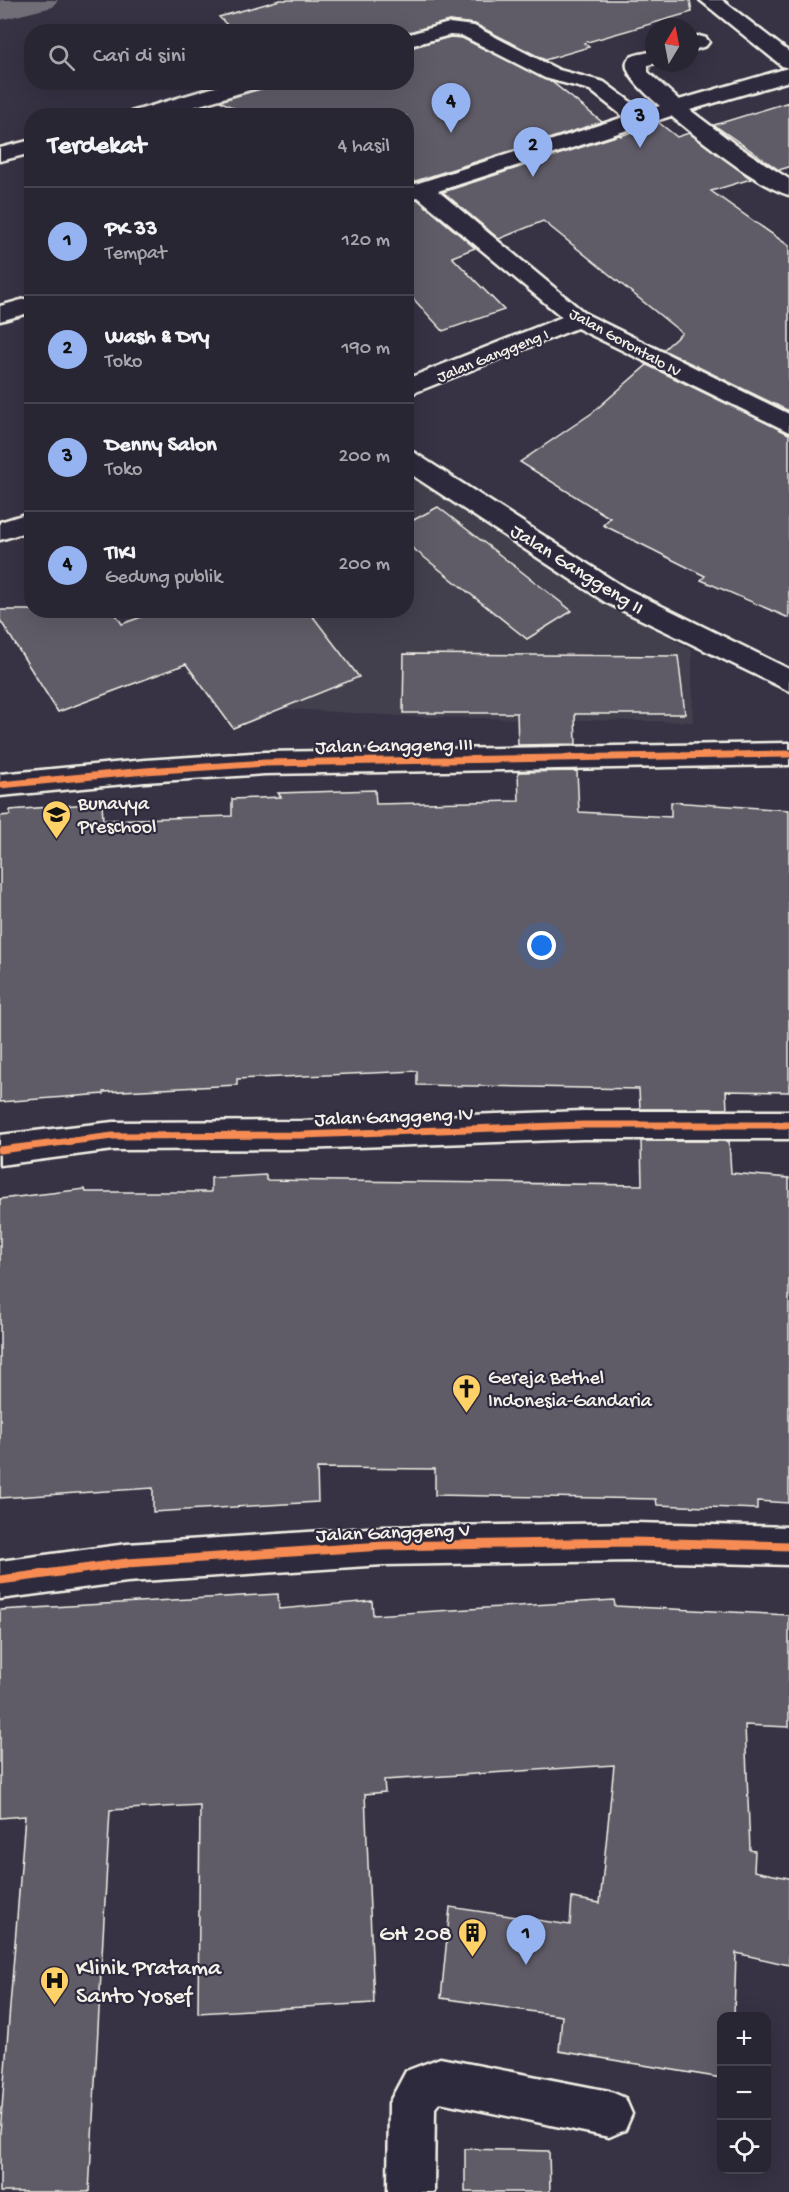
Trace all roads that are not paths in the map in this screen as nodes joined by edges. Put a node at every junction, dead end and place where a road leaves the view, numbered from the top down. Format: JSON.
{"nodes":[{"id":1,"x":710,"y":0,"type":"edge"},
{"id":2,"x":414,"y":39,"type":"edge"},
{"id":3,"x":645,"y":60,"type":"edge"},
{"id":4,"x":789,"y":62,"type":"edge"},
{"id":5,"x":789,"y":74,"type":"edge"},
{"id":6,"x":228,"y":90,"type":"edge"},
{"id":7,"x":166,"y":108,"type":"edge"},
{"id":8,"x":673,"y":108,"type":"junction"},
{"id":9,"x":640,"y":119,"type":"junction"},
{"id":10,"x":24,"y":148,"type":"edge"},
{"id":11,"x":0,"y":155,"type":"edge"},
{"id":12,"x":789,"y":188,"type":"edge"},
{"id":13,"x":414,"y":191,"type":"edge"},
{"id":14,"x":24,"y":306,"type":"edge"},
{"id":15,"x":0,"y":314,"type":"edge"},
{"id":16,"x":578,"y":319,"type":"junction"},
{"id":17,"x":414,"y":385,"type":"edge"},
{"id":18,"x":789,"y":423,"type":"edge"},
{"id":19,"x":414,"y":464,"type":"edge"},
{"id":20,"x":24,"y":524,"type":"edge"},
{"id":21,"x":0,"y":531,"type":"edge"},
{"id":22,"x":789,"y":681,"type":"edge"},
{"id":23,"x":789,"y":754,"type":"edge"},
{"id":24,"x":0,"y":785,"type":"edge"},
{"id":25,"x":789,"y":1125,"type":"edge"},
{"id":26,"x":0,"y":1150,"type":"edge"},
{"id":27,"x":789,"y":1546,"type":"edge"},
{"id":28,"x":0,"y":1580,"type":"edge"},
{"id":29,"x":609,"y":2114,"type":"dead end"},
{"id":30,"x":411,"y":2192,"type":"edge"}],
"edges":[{"from":1,"to":4,"type":"street"},
{"from":2,"to":9,"type":"street"},
{"from":3,"to":8,"type":"street"},
{"from":5,"to":8,"type":"street"},
{"from":6,"to":7,"type":"street"},
{"from":8,"to":9,"type":"street"},
{"from":8,"to":12,"type":"street"},
{"from":9,"to":13,"type":"street"},
{"from":10,"to":11,"type":"street"},
{"from":13,"to":16,"type":"street","name":"Jalan Gorontalo IV"},
{"from":14,"to":15,"type":"street"},
{"from":16,"to":17,"type":"street","name":"Jalan Ganggeng I"},
{"from":16,"to":18,"type":"street","name":"Jalan Gorontalo IV"},
{"from":19,"to":22,"type":"street","name":"Jalan Ganggeng II"},
{"from":20,"to":21,"type":"street"},
{"from":23,"to":24,"type":"street","name":"Jalan Ganggeng III"},
{"from":25,"to":26,"type":"street","name":"Jalan Ganggeng IV"},
{"from":27,"to":28,"type":"street","name":"Jalan Ganggeng V"},
{"from":29,"to":30,"type":"street"}]}
